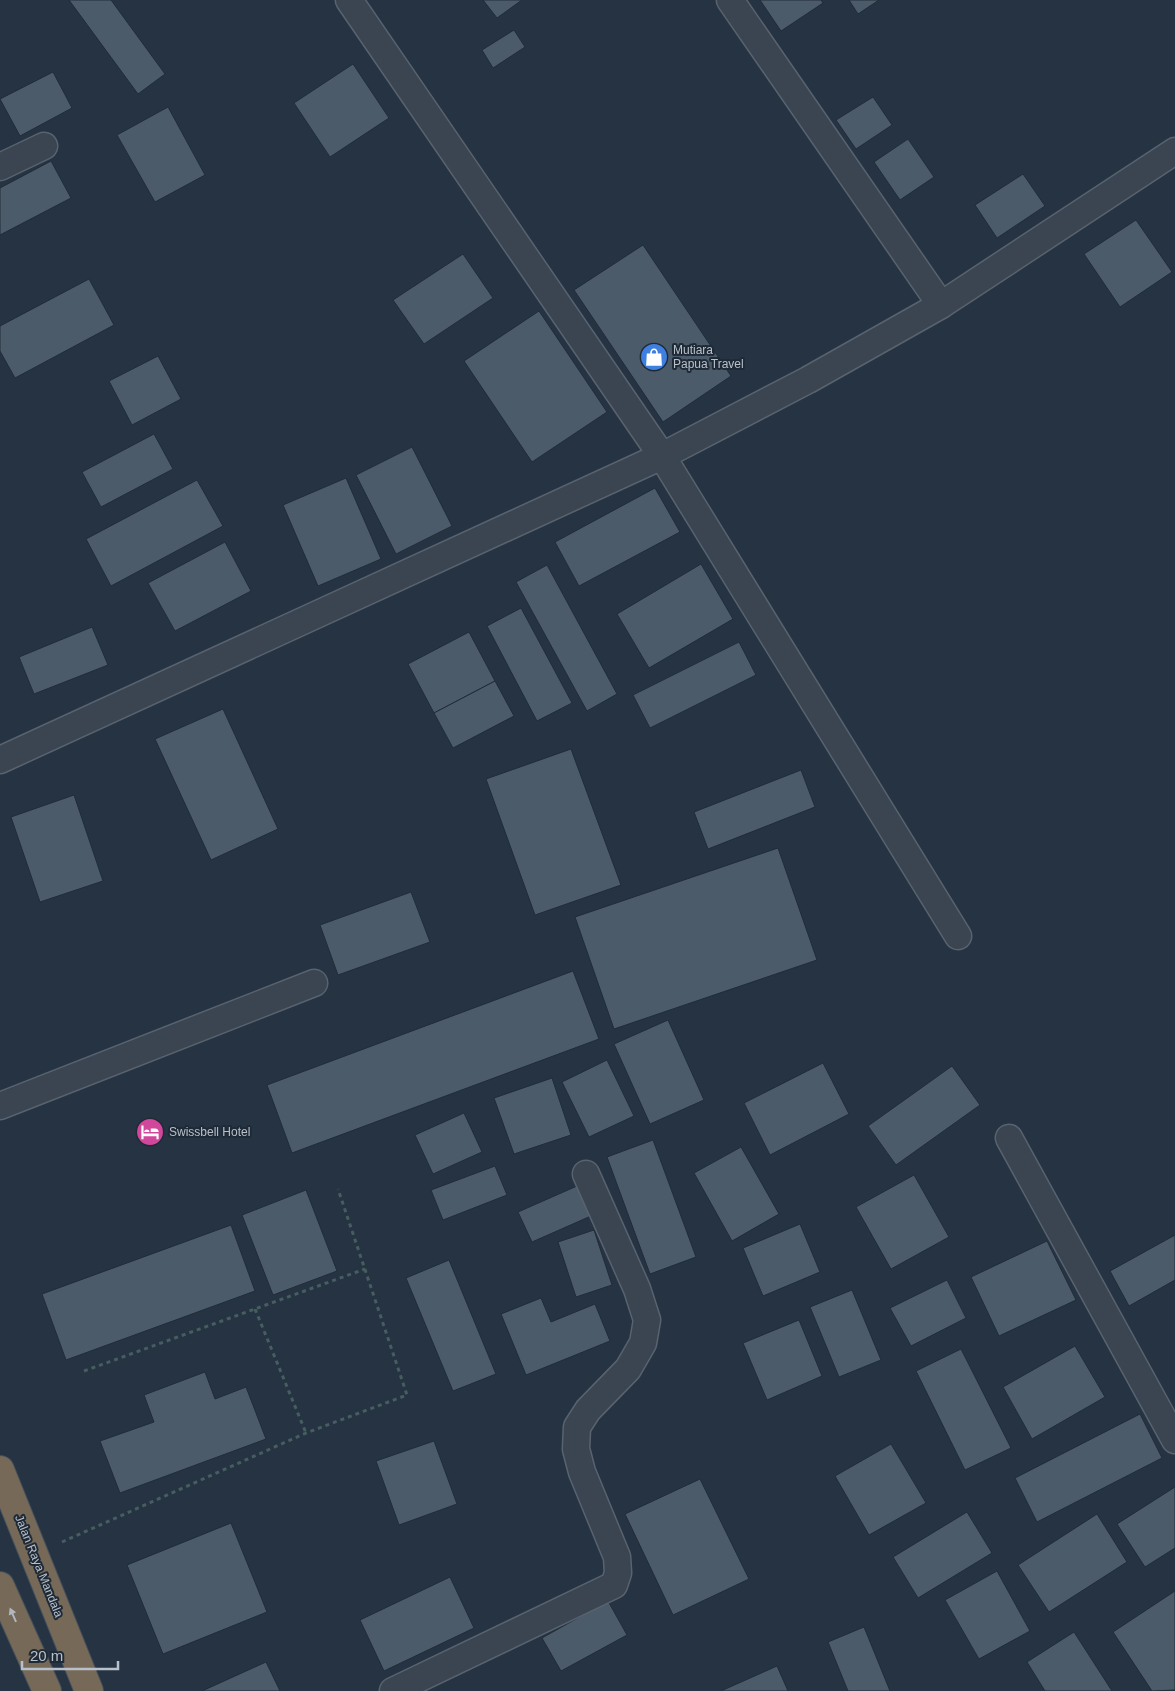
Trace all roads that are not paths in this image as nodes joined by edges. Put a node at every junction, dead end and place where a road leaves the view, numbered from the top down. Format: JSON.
{"nodes":[{"id":1,"x":349,"y":0,"type":"edge"},
{"id":2,"x":730,"y":0,"type":"edge"},
{"id":3,"x":44,"y":146,"type":"dead end"},
{"id":4,"x":1175,"y":151,"type":"edge"},
{"id":5,"x":0,"y":167,"type":"edge"},
{"id":6,"x":941,"y":305,"type":"junction"},
{"id":7,"x":662,"y":456,"type":"junction"},
{"id":8,"x":0,"y":760,"type":"edge"},
{"id":9,"x":958,"y":936,"type":"dead end"},
{"id":10,"x":314,"y":983,"type":"dead end"},
{"id":11,"x":0,"y":1106,"type":"edge"},
{"id":12,"x":1009,"y":1138,"type":"dead end"},
{"id":13,"x":586,"y":1174,"type":"dead end"},
{"id":14,"x":1175,"y":1440,"type":"edge"},
{"id":15,"x":0,"y":1470,"type":"edge"},
{"id":16,"x":0,"y":1586,"type":"edge"},
{"id":17,"x":47,"y":1691,"type":"edge"},
{"id":18,"x":90,"y":1691,"type":"edge"},
{"id":19,"x":393,"y":1691,"type":"edge"}],
"edges":[{"from":1,"to":7,"type":"street"},
{"from":2,"to":6,"type":"street"},
{"from":3,"to":5,"type":"street"},
{"from":4,"to":6,"type":"street"},
{"from":6,"to":7,"type":"street"},
{"from":7,"to":8,"type":"street"},
{"from":7,"to":9,"type":"street"},
{"from":10,"to":11,"type":"street"},
{"from":12,"to":14,"type":"street"},
{"from":13,"to":19,"type":"street"},
{"from":15,"to":18,"type":"highway","name":"Jalan Raya Mandala"},
{"from":17,"to":16,"type":"highway","one_way":true}]}
